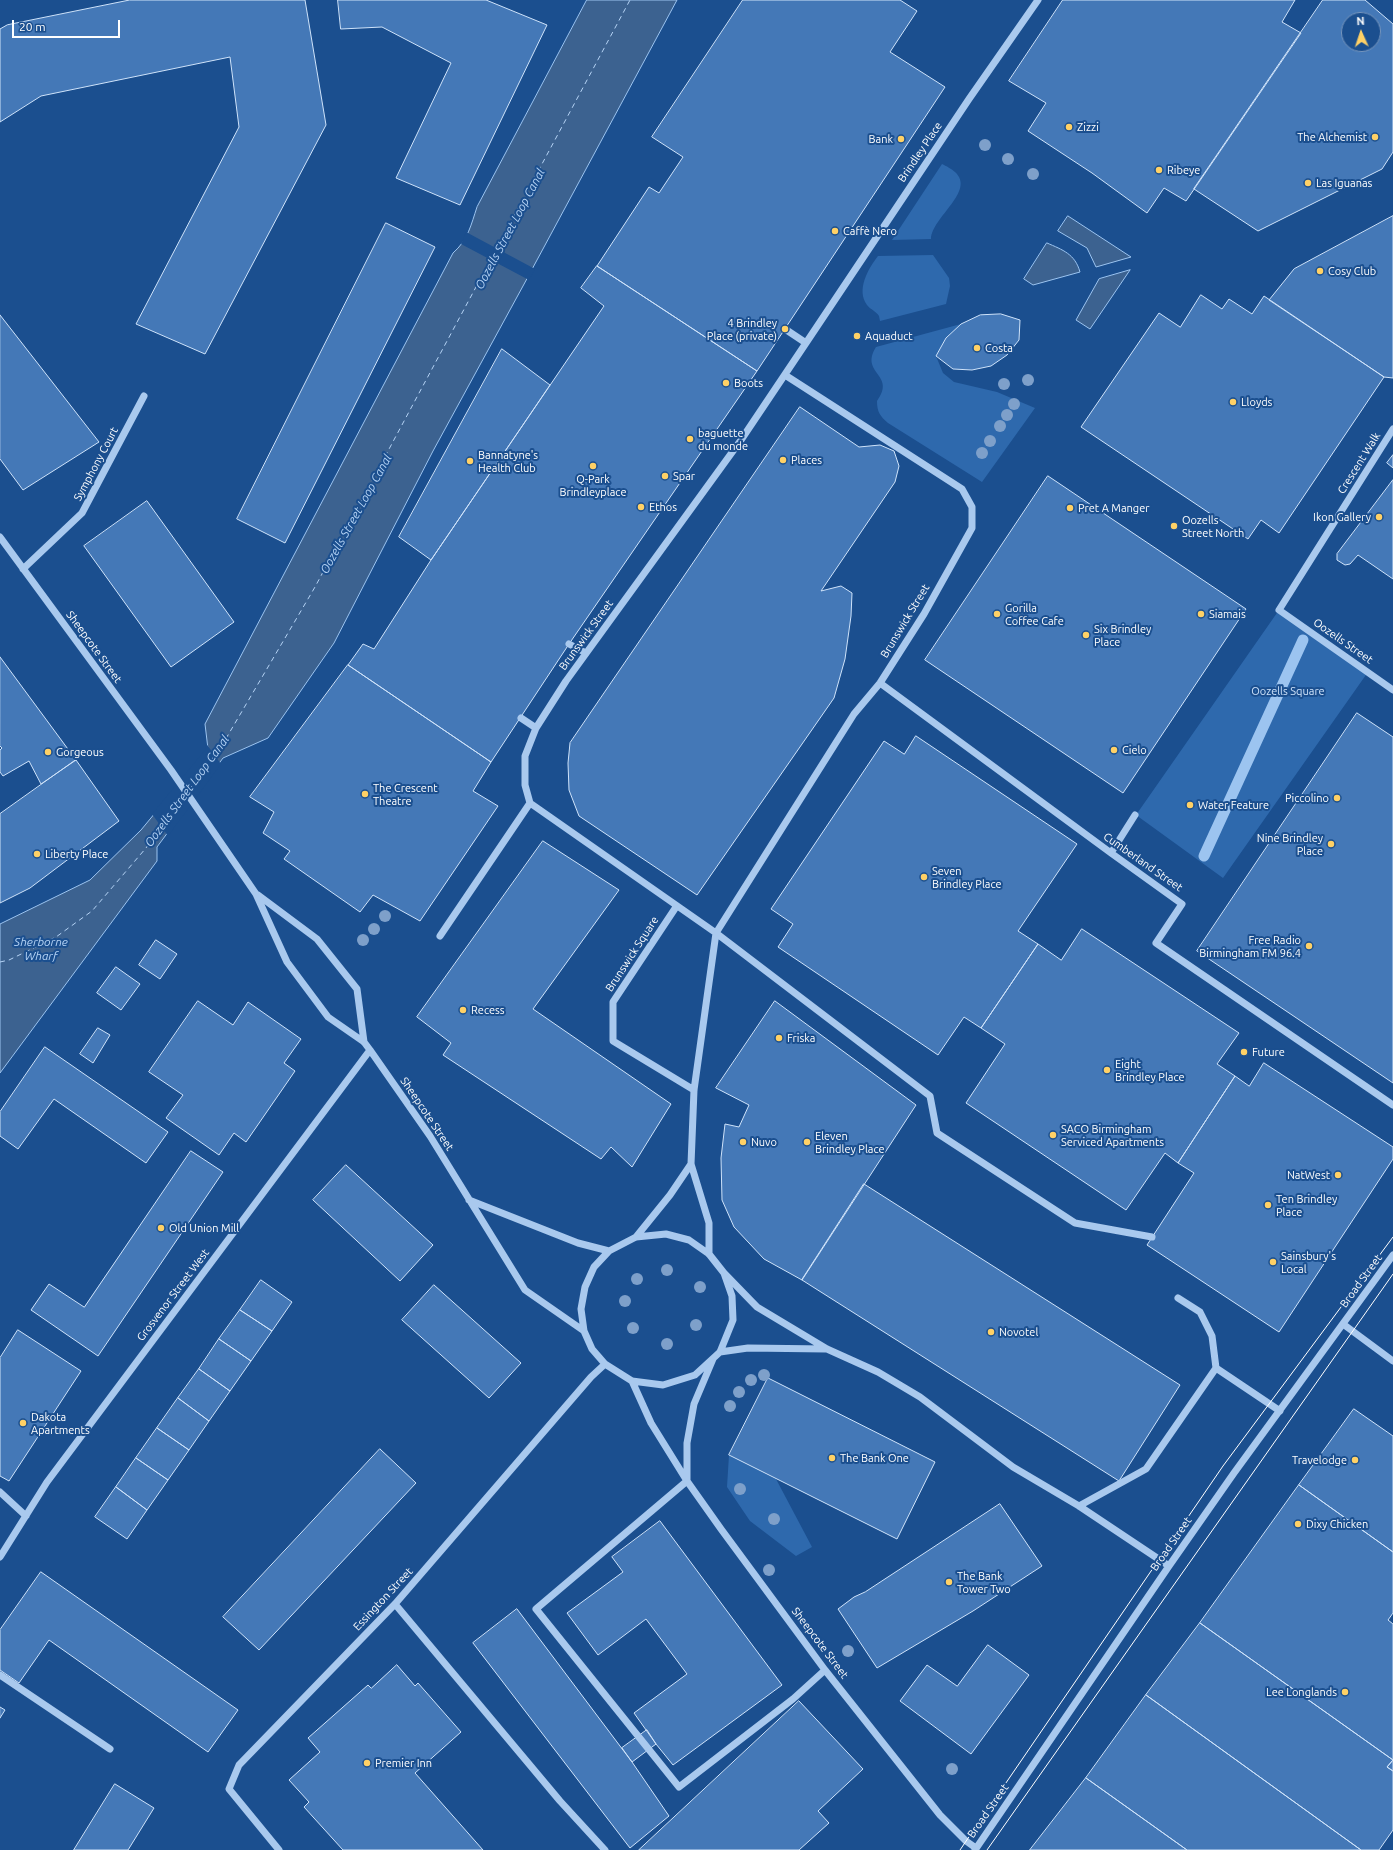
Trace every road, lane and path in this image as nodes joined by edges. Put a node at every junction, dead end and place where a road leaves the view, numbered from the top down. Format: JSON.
{"nodes":[{"id":1,"x":1038,"y":0,"type":"edge"},
{"id":2,"x":823,"y":318,"type":"joint"},
{"id":3,"x":785,"y":329,"type":"dead end"},
{"id":4,"x":806,"y":343,"type":"junction"},
{"id":5,"x":785,"y":375,"type":"junction"},
{"id":6,"x":144,"y":396,"type":"dead end"},
{"id":7,"x":1393,"y":429,"type":"edge"},
{"id":8,"x":0,"y":537,"type":"edge"},
{"id":9,"x":23,"y":569,"type":"junction"},
{"id":10,"x":1279,"y":610,"type":"joint"},
{"id":11,"x":569,"y":644,"type":"dead end"},
{"id":12,"x":586,"y":653,"type":"junction"},
{"id":13,"x":880,"y":683,"type":"junction"},
{"id":14,"x":1393,"y":690,"type":"edge"},
{"id":15,"x":521,"y":718,"type":"dead end"},
{"id":16,"x":536,"y":728,"type":"junction"},
{"id":17,"x":530,"y":803,"type":"junction"},
{"id":18,"x":1136,"y":815,"type":"dead end"},
{"id":19,"x":1111,"y":853,"type":"junction"},
{"id":20,"x":256,"y":894,"type":"junction"},
{"id":21,"x":676,"y":907,"type":"junction"},
{"id":22,"x":716,"y":933,"type":"junction"},
{"id":23,"x":440,"y":936,"type":"dead end"},
{"id":24,"x":364,"y":1042,"type":"junction"},
{"id":25,"x":370,"y":1050,"type":"junction"},
{"id":26,"x":694,"y":1090,"type":"junction"},
{"id":27,"x":1393,"y":1105,"type":"edge"},
{"id":28,"x":691,"y":1164,"type":"junction"},
{"id":29,"x":469,"y":1200,"type":"junction"},
{"id":30,"x":636,"y":1237,"type":"junction"},
{"id":31,"x":1152,"y":1237,"type":"dead end"},
{"id":32,"x":609,"y":1251,"type":"junction"},
{"id":33,"x":709,"y":1254,"type":"junction"},
{"id":34,"x":1393,"y":1255,"type":"edge"},
{"id":35,"x":724,"y":1273,"type":"junction"},
{"id":36,"x":1178,"y":1298,"type":"dead end"},
{"id":37,"x":1343,"y":1324,"type":"junction"},
{"id":38,"x":584,"y":1331,"type":"junction"},
{"id":39,"x":827,"y":1349,"type":"junction"},
{"id":40,"x":720,"y":1352,"type":"junction"},
{"id":41,"x":714,"y":1357,"type":"junction"},
{"id":42,"x":1393,"y":1361,"type":"edge"},
{"id":43,"x":605,"y":1364,"type":"junction"},
{"id":44,"x":1216,"y":1368,"type":"junction"},
{"id":45,"x":632,"y":1381,"type":"junction"},
{"id":46,"x":1280,"y":1411,"type":"junction"},
{"id":47,"x":687,"y":1481,"type":"junction"},
{"id":48,"x":0,"y":1492,"type":"edge"},
{"id":49,"x":1079,"y":1506,"type":"junction"},
{"id":50,"x":26,"y":1516,"type":"junction"},
{"id":51,"x":0,"y":1557,"type":"edge"},
{"id":52,"x":1169,"y":1566,"type":"junction"},
{"id":53,"x":395,"y":1604,"type":"junction"},
{"id":54,"x":825,"y":1670,"type":"junction"},
{"id":55,"x":0,"y":1675,"type":"edge"},
{"id":56,"x":110,"y":1749,"type":"dead end"},
{"id":57,"x":975,"y":1849,"type":"edge"},
{"id":58,"x":279,"y":1850,"type":"edge"},
{"id":59,"x":605,"y":1850,"type":"edge"}],
"edges":[{"from":1,"to":2,"type":"street","name":"Brindley Place"},
{"from":2,"to":4,"type":"street","name":"Brunswick Street"},
{"from":3,"to":4,"type":"street"},
{"from":4,"to":5,"type":"street","name":"Brunswick Street"},
{"from":5,"to":12,"type":"street","name":"Brunswick Street"},
{"from":5,"to":13,"type":"street","name":"Brunswick Street"},
{"from":6,"to":9,"type":"street","name":"Symphony Court"},
{"from":7,"to":10,"type":"street","name":"Crescent Walk"},
{"from":8,"to":9,"type":"street","name":"Sheepcote Street"},
{"from":9,"to":20,"type":"street","name":"Sheepcote Street"},
{"from":10,"to":14,"type":"street","name":"Oozells Street"},
{"from":11,"to":12,"type":"street"},
{"from":12,"to":16,"type":"street","name":"Brunswick Street"},
{"from":13,"to":19,"type":"street","name":"Cumberland Street"},
{"from":13,"to":22,"type":"street","name":"Brunswick Street"},
{"from":15,"to":16,"type":"street"},
{"from":16,"to":17,"type":"street","name":"Brunswick Street"},
{"from":17,"to":21,"type":"street"},
{"from":17,"to":23,"type":"street"},
{"from":18,"to":19,"type":"street"},
{"from":19,"to":27,"type":"street","name":"Cumberland Street"},
{"from":20,"to":24,"type":"street","name":"Sheepcote Street"},
{"from":20,"to":24,"type":"street","name":"Sheepcote Street"},
{"from":21,"to":22,"type":"street"},
{"from":21,"to":26,"type":"street","name":"Brunswick Square"},
{"from":22,"to":26,"type":"street"},
{"from":22,"to":31,"type":"street"},
{"from":24,"to":25,"type":"street","name":"Sheepcote Street"},
{"from":25,"to":29,"type":"street","name":"Sheepcote Street"},
{"from":25,"to":50,"type":"street","name":"Grosvenor Street West"},
{"from":26,"to":28,"type":"street"},
{"from":28,"to":30,"type":"street"},
{"from":28,"to":33,"type":"street"},
{"from":29,"to":32,"type":"street"},
{"from":29,"to":38,"type":"street","name":"Sheepcote Street"},
{"from":30,"to":32,"type":"street"},
{"from":30,"to":33,"type":"street"},
{"from":32,"to":38,"type":"street"},
{"from":33,"to":35,"type":"street"},
{"from":34,"to":37,"type":"street","name":"Broad Street"},
{"from":35,"to":39,"type":"street"},
{"from":35,"to":40,"type":"street"},
{"from":36,"to":44,"type":"street"},
{"from":37,"to":42,"type":"street"},
{"from":37,"to":46,"type":"street","name":"Broad Street"},
{"from":38,"to":43,"type":"street"},
{"from":39,"to":40,"type":"street"},
{"from":39,"to":49,"type":"street"},
{"from":40,"to":41,"type":"street"},
{"from":41,"to":45,"type":"street"},
{"from":41,"to":47,"type":"street"},
{"from":43,"to":45,"type":"street"},
{"from":43,"to":53,"type":"street","name":"Essington Street"},
{"from":44,"to":46,"type":"street"},
{"from":44,"to":49,"type":"street"},
{"from":45,"to":47,"type":"street","name":"Sheepcote Street"},
{"from":46,"to":52,"type":"street","name":"Broad Street"},
{"from":47,"to":54,"type":"street","name":"Sheepcote Street"},
{"from":47,"to":54,"type":"street"},
{"from":48,"to":50,"type":"street"},
{"from":49,"to":52,"type":"street"},
{"from":50,"to":51,"type":"street","name":"Grosvenor Street West"},
{"from":52,"to":57,"type":"street","name":"Broad Street"},
{"from":53,"to":58,"type":"street","name":"Essington Street"},
{"from":53,"to":59,"type":"street"},
{"from":54,"to":57,"type":"street","name":"Sheepcote Street"},
{"from":55,"to":56,"type":"street"}]}
